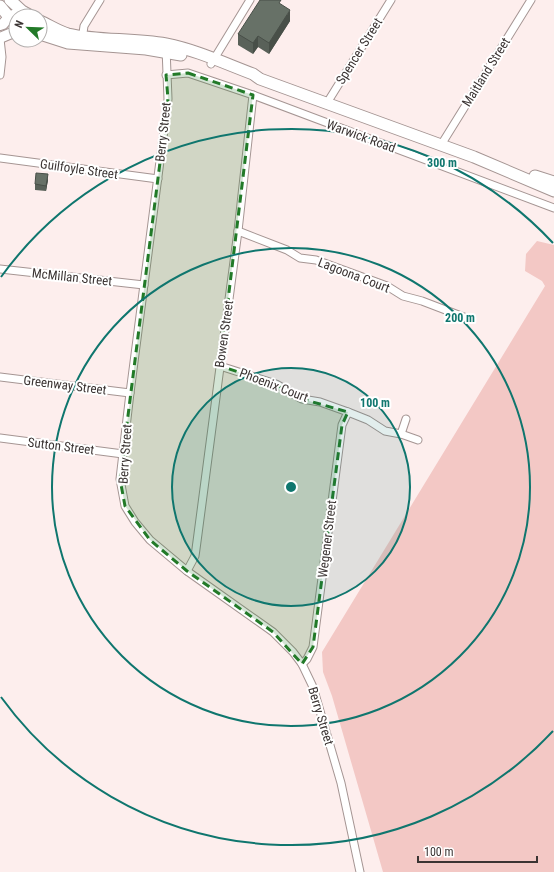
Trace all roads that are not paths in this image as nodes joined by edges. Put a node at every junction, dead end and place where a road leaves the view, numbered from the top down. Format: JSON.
{"nodes":[{"id":1,"x":10,"y":0,"type":"edge"},
{"id":2,"x":100,"y":0,"type":"edge"},
{"id":3,"x":250,"y":0,"type":"edge"},
{"id":4,"x":391,"y":0,"type":"edge"},
{"id":5,"x":531,"y":0,"type":"edge"},
{"id":6,"x":0,"y":6,"type":"edge"},
{"id":7,"x":19,"y":8,"type":"edge"},
{"id":8,"x":8,"y":15,"type":"edge"},
{"id":9,"x":48,"y":24,"type":"edge"},
{"id":10,"x":48,"y":37,"type":"edge"},
{"id":11,"x":0,"y":38,"type":"edge"},
{"id":12,"x":82,"y":40,"type":"junction"},
{"id":13,"x":166,"y":48,"type":"junction"},
{"id":14,"x":213,"y":62,"type":"junction"},
{"id":15,"x":0,"y":75,"type":"edge"},
{"id":16,"x":166,"y":75,"type":"junction"},
{"id":17,"x":253,"y":95,"type":"junction"},
{"id":18,"x":327,"y":103,"type":"junction"},
{"id":19,"x":441,"y":144,"type":"junction"},
{"id":20,"x":474,"y":157,"type":"junction"},
{"id":21,"x":0,"y":158,"type":"edge"},
{"id":22,"x":158,"y":179,"type":"junction"},
{"id":23,"x":554,"y":182,"type":"edge"},
{"id":24,"x":554,"y":191,"type":"edge"},
{"id":25,"x":554,"y":208,"type":"edge"},
{"id":26,"x":238,"y":231,"type":"junction"},
{"id":27,"x":0,"y":269,"type":"edge"},
{"id":28,"x":144,"y":285,"type":"junction"},
{"id":29,"x":469,"y":319,"type":"dead end"},
{"id":30,"x":220,"y":366,"type":"junction"},
{"id":31,"x":0,"y":377,"type":"edge"},
{"id":32,"x":130,"y":393,"type":"junction"},
{"id":33,"x":348,"y":412,"type":"junction"},
{"id":34,"x":406,"y":419,"type":"dead end"},
{"id":35,"x":401,"y":434,"type":"junction"},
{"id":36,"x":0,"y":438,"type":"edge"},
{"id":37,"x":418,"y":440,"type":"dead end"},
{"id":38,"x":123,"y":454,"type":"junction"},
{"id":39,"x":187,"y":571,"type":"junction"},
{"id":40,"x":302,"y":664,"type":"junction"},
{"id":41,"x":360,"y":872,"type":"edge"}],
"edges":[{"from":1,"to":7,"type":"main road"},
{"from":2,"to":12,"type":"street"},
{"from":3,"to":14,"type":"street"},
{"from":4,"to":18,"type":"street","name":"Spencer Street"},
{"from":5,"to":19,"type":"street","name":"Maitland Street"},
{"from":6,"to":8,"type":"main road"},
{"from":9,"to":12,"type":"main road","name":"Warwick Road"},
{"from":10,"to":12,"type":"main road","name":"Warwick Road"},
{"from":11,"to":15,"type":"street"},
{"from":12,"to":13,"type":"main road","name":"Warwick Road"},
{"from":13,"to":14,"type":"main road","name":"Warwick Road"},
{"from":13,"to":16,"type":"street","name":"Berry Street"},
{"from":14,"to":18,"type":"main road","name":"Warwick Road"},
{"from":16,"to":17,"type":"street","name":"Warwick Road"},
{"from":16,"to":22,"type":"street","name":"Berry Street"},
{"from":17,"to":25,"type":"street","name":"Warwick Road"},
{"from":17,"to":26,"type":"street","name":"Bowen Street"},
{"from":18,"to":19,"type":"main road","name":"Warwick Road"},
{"from":19,"to":20,"type":"main road","name":"Warwick Road"},
{"from":20,"to":23,"type":"main road","name":"Warwick Road"},
{"from":20,"to":24,"type":"main road","name":"Warwick Road"},
{"from":21,"to":22,"type":"street","name":"Guilfoyle Street"},
{"from":22,"to":28,"type":"street","name":"Berry Street"},
{"from":26,"to":29,"type":"street","name":"Lagoona Court"},
{"from":26,"to":30,"type":"street","name":"Bowen Street"},
{"from":27,"to":28,"type":"street","name":"McMillan Street"},
{"from":28,"to":32,"type":"street","name":"Berry Street"},
{"from":30,"to":33,"type":"street","name":"Phoenix Court"},
{"from":30,"to":39,"type":"street","name":"Bowen Street"},
{"from":31,"to":32,"type":"street","name":"Greenway Street"},
{"from":32,"to":38,"type":"street","name":"Berry Street"},
{"from":33,"to":35,"type":"street","name":"Phoenix Court"},
{"from":33,"to":40,"type":"street","name":"Wegener Street"},
{"from":34,"to":35,"type":"street"},
{"from":35,"to":37,"type":"street","name":"Phoenix Court"},
{"from":36,"to":38,"type":"street","name":"Sutton Street"},
{"from":38,"to":39,"type":"street","name":"Berry Street"},
{"from":39,"to":40,"type":"street","name":"Berry Street"},
{"from":40,"to":41,"type":"street","name":"Berry Street"}]}
